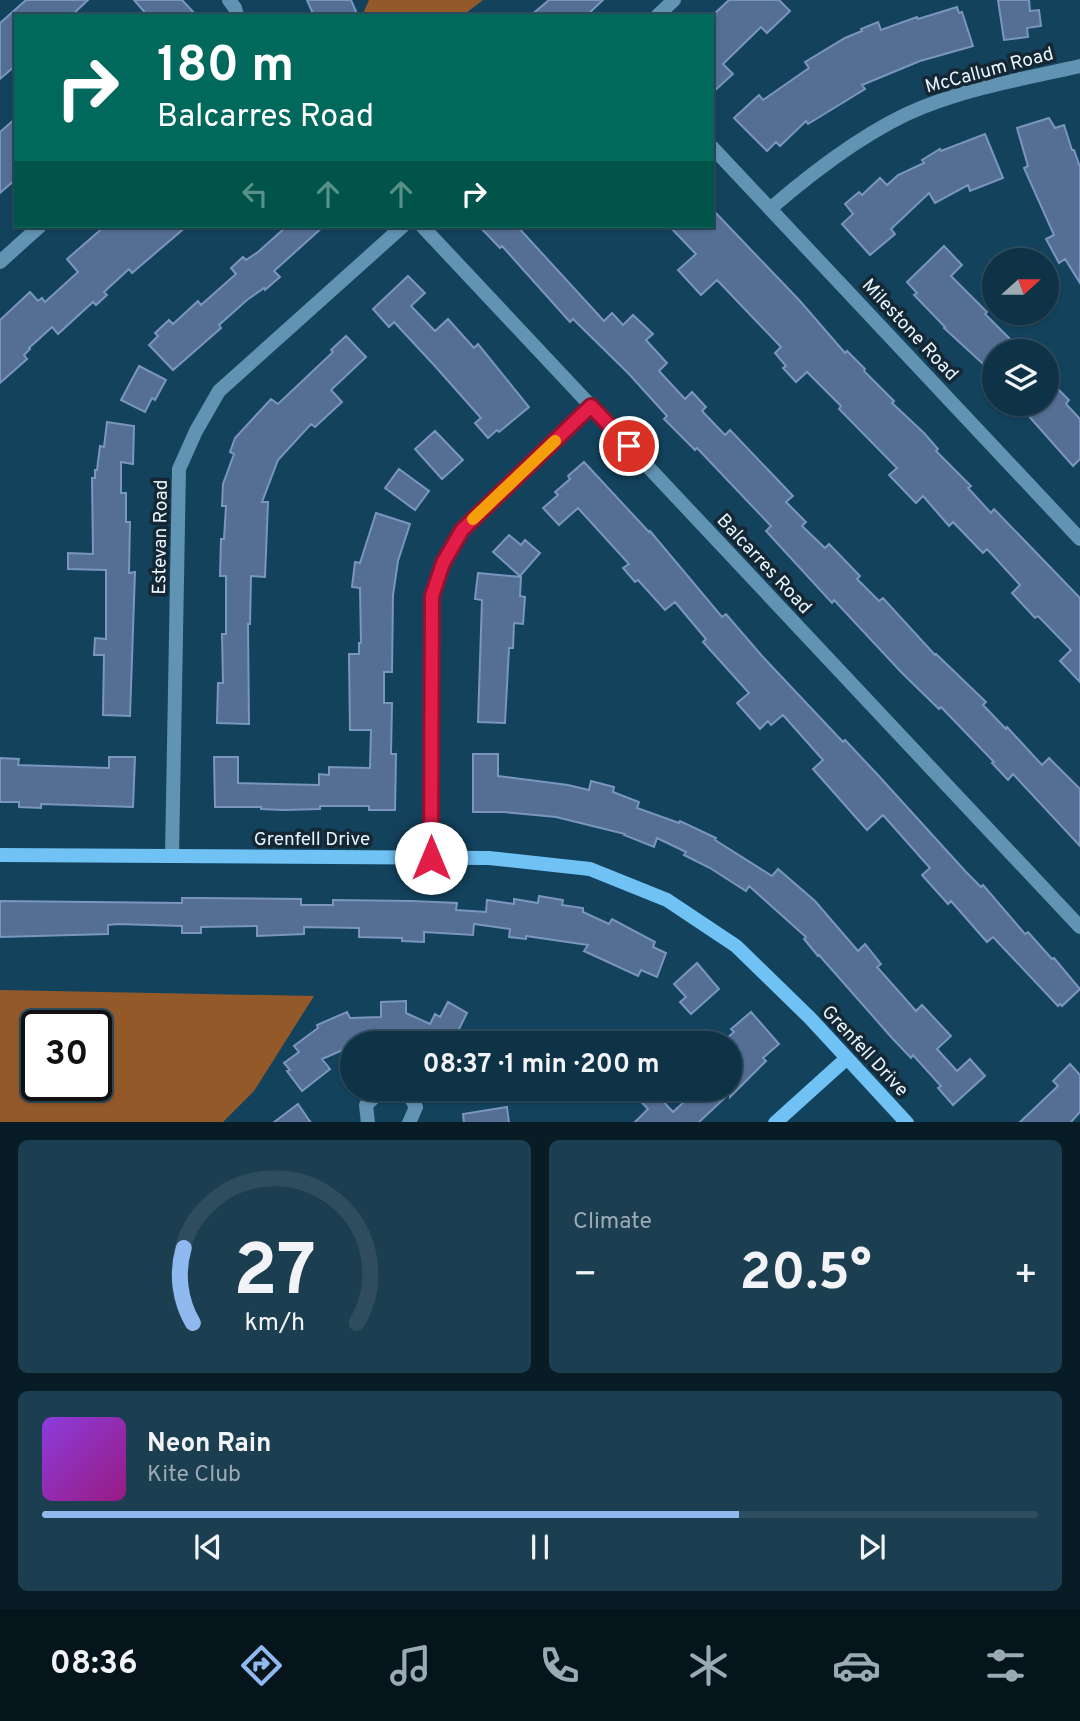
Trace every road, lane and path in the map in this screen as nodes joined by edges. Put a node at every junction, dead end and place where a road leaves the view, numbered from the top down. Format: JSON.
{"nodes":[{"id":1,"x":674,"y":0,"type":"edge"},
{"id":2,"x":659,"y":14,"type":"edge"},
{"id":3,"x":1080,"y":66,"type":"edge"},
{"id":4,"x":714,"y":149,"type":"edge"},
{"id":5,"x":771,"y":208,"type":"junction"},
{"id":6,"x":38,"y":228,"type":"edge"},
{"id":7,"x":401,"y":228,"type":"edge"},
{"id":8,"x":424,"y":228,"type":"edge"},
{"id":9,"x":0,"y":262,"type":"edge"},
{"id":10,"x":591,"y":406,"type":"junction"},
{"id":11,"x":1080,"y":539,"type":"edge"},
{"id":12,"x":0,"y":855,"type":"edge"},
{"id":13,"x":172,"y":856,"type":"junction"},
{"id":14,"x":431,"y":858,"type":"junction"},
{"id":15,"x":1080,"y":927,"type":"edge"},
{"id":16,"x":847,"y":1058,"type":"junction"},
{"id":17,"x":370,"y":1101,"type":"edge"},
{"id":18,"x":413,"y":1101,"type":"edge"},
{"id":19,"x":368,"y":1122,"type":"edge"},
{"id":20,"x":409,"y":1122,"type":"edge"},
{"id":21,"x":775,"y":1122,"type":"edge"},
{"id":22,"x":907,"y":1122,"type":"edge"}],
"edges":[{"from":1,"to":2,"type":"street"},
{"from":3,"to":5,"type":"street","name":"McCallum Road"},
{"from":4,"to":5,"type":"street","name":"Milestone Road"},
{"from":5,"to":11,"type":"street","name":"Milestone Road"},
{"from":6,"to":9,"type":"street"},
{"from":7,"to":13,"type":"street","name":"Estevan Road"},
{"from":8,"to":10,"type":"street","name":"Balcarres Road"},
{"from":10,"to":14,"type":"street"},
{"from":10,"to":15,"type":"street","name":"Balcarres Road"},
{"from":12,"to":13,"type":"street","name":"Grenfell Drive"},
{"from":13,"to":14,"type":"street","name":"Grenfell Drive"},
{"from":14,"to":16,"type":"street","name":"Grenfell Drive"},
{"from":16,"to":21,"type":"street"},
{"from":16,"to":22,"type":"street","name":"Grenfell Drive"},
{"from":17,"to":19,"type":"street"},
{"from":18,"to":20,"type":"street"}]}
